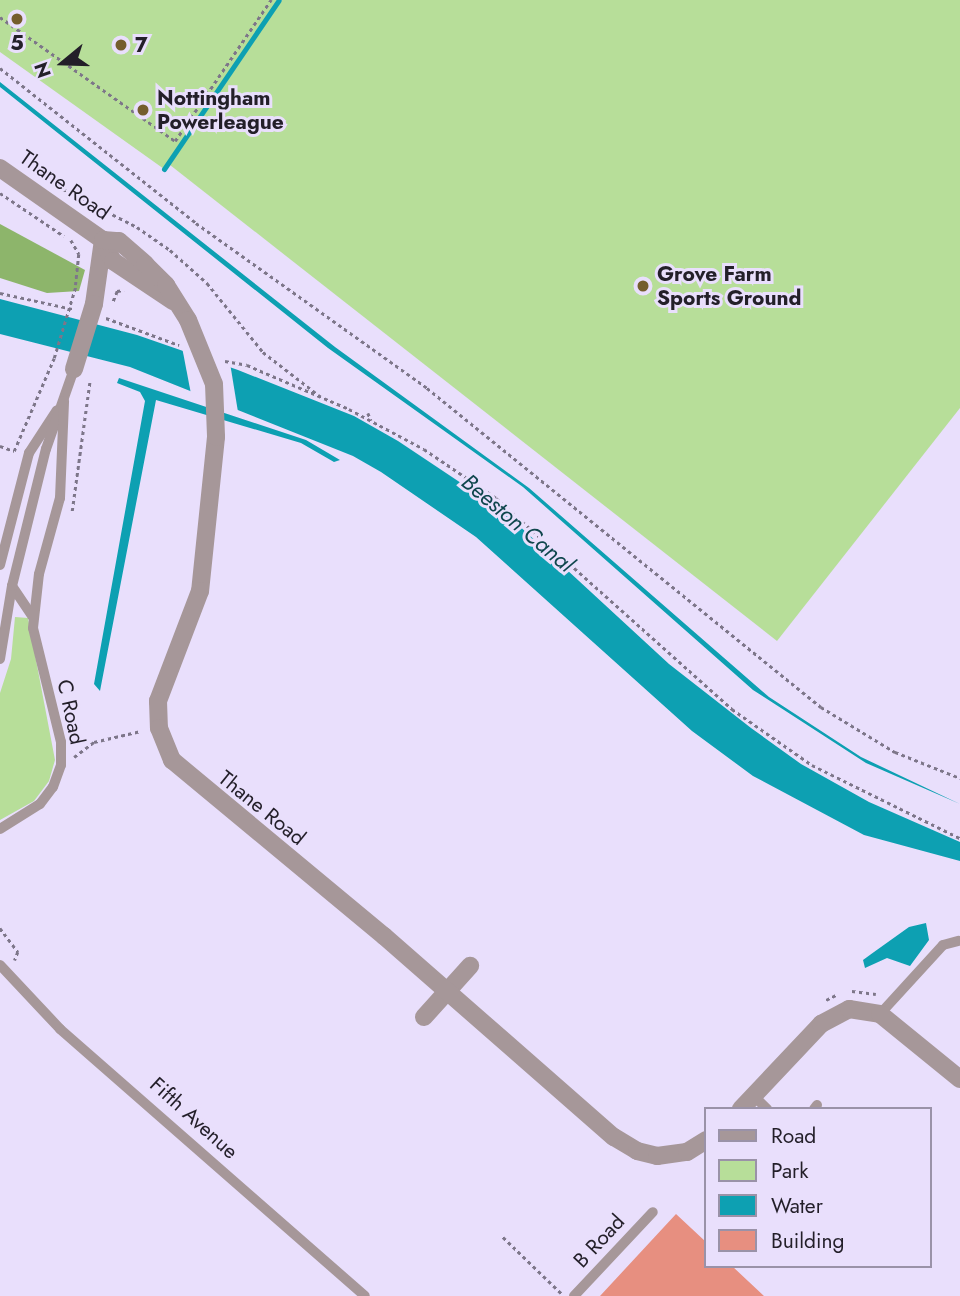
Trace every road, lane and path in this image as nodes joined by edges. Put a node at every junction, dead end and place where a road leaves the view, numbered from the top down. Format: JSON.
{"nodes":[{"id":1,"x":271,"y":0,"type":"edge"},
{"id":2,"x":0,"y":17,"type":"edge"},
{"id":3,"x":0,"y":68,"type":"edge"},
{"id":4,"x":0,"y":168,"type":"edge"},
{"id":5,"x":0,"y":193,"type":"edge"},
{"id":6,"x":70,"y":239,"type":"dead end"},
{"id":7,"x":103,"y":240,"type":"junction"},
{"id":8,"x":79,"y":261,"type":"dead end"},
{"id":9,"x":0,"y":293,"type":"edge"},
{"id":10,"x":76,"y":309,"type":"dead end"},
{"id":11,"x":74,"y":369,"type":"joint"},
{"id":12,"x":90,"y":380,"type":"dead end"},
{"id":13,"x":324,"y":399,"type":"dead end"},
{"id":14,"x":64,"y":401,"type":"junction"},
{"id":15,"x":368,"y":414,"type":"dead end"},
{"id":16,"x":371,"y":420,"type":"junction"},
{"id":17,"x":0,"y":446,"type":"edge"},
{"id":18,"x":70,"y":516,"type":"dead end"},
{"id":19,"x":0,"y":565,"type":"edge"},
{"id":20,"x":12,"y":586,"type":"junction"},
{"id":21,"x":33,"y":617,"type":"junction"},
{"id":22,"x":0,"y":659,"type":"edge"},
{"id":23,"x":142,"y":721,"type":"dead end"},
{"id":24,"x":73,"y":743,"type":"dead end"},
{"id":25,"x":960,"y":778,"type":"edge"},
{"id":26,"x":0,"y":829,"type":"edge"},
{"id":27,"x":960,"y":838,"type":"edge"},
{"id":28,"x":0,"y":928,"type":"edge"},
{"id":29,"x":958,"y":941,"type":"dead end"},
{"id":30,"x":0,"y":965,"type":"edge"},
{"id":31,"x":470,"y":966,"type":"dead end"},
{"id":32,"x":9,"y":975,"type":"junction"},
{"id":33,"x":447,"y":991,"type":"junction"},
{"id":34,"x":880,"y":1014,"type":"junction"},
{"id":35,"x":424,"y":1017,"type":"dead end"},
{"id":36,"x":960,"y":1079,"type":"edge"},
{"id":37,"x":747,"y":1102,"type":"edge"},
{"id":38,"x":704,"y":1141,"type":"edge"},
{"id":39,"x":653,"y":1212,"type":"dead end"},
{"id":40,"x":503,"y":1237,"type":"dead end"},
{"id":41,"x":365,"y":1296,"type":"edge"},
{"id":42,"x":564,"y":1296,"type":"edge"},
{"id":43,"x":574,"y":1296,"type":"edge"}],
"edges":[{"from":1,"to":2,"type":"path"},
{"from":3,"to":25,"type":"path"},
{"from":4,"to":7,"type":"street","name":"Thane Road"},
{"from":5,"to":6,"type":"path"},
{"from":7,"to":11,"type":"street","name":"Thane Road","bridge":true},
{"from":7,"to":33,"type":"street","name":"Thane Road","bridge":true},
{"from":8,"to":17,"type":"path","bridge":true},
{"from":9,"to":10,"type":"path"},
{"from":11,"to":14,"type":"lane","name":"C Road"},
{"from":12,"to":18,"type":"path"},
{"from":13,"to":16,"type":"path"},
{"from":14,"to":19,"type":"lane","name":"C Road"},
{"from":14,"to":20,"type":"lane","name":"C Road"},
{"from":14,"to":21,"type":"lane","name":"C Road"},
{"from":15,"to":16,"type":"path"},
{"from":16,"to":27,"type":"path"},
{"from":20,"to":21,"type":"lane","name":"C Road"},
{"from":20,"to":22,"type":"lane","name":"C Road"},
{"from":21,"to":26,"type":"lane","name":"C Road"},
{"from":23,"to":24,"type":"path"},
{"from":28,"to":32,"type":"path"},
{"from":29,"to":34,"type":"lane"},
{"from":30,"to":32,"type":"lane","name":"Fifth Avenue"},
{"from":31,"to":33,"type":"street"},
{"from":32,"to":41,"type":"lane","name":"Fifth Avenue"},
{"from":33,"to":35,"type":"street"},
{"from":33,"to":38,"type":"street","name":"Thane Road"},
{"from":34,"to":36,"type":"street"},
{"from":34,"to":37,"type":"street"},
{"from":39,"to":43,"type":"lane","name":"B Road"},
{"from":40,"to":42,"type":"path"}]}
